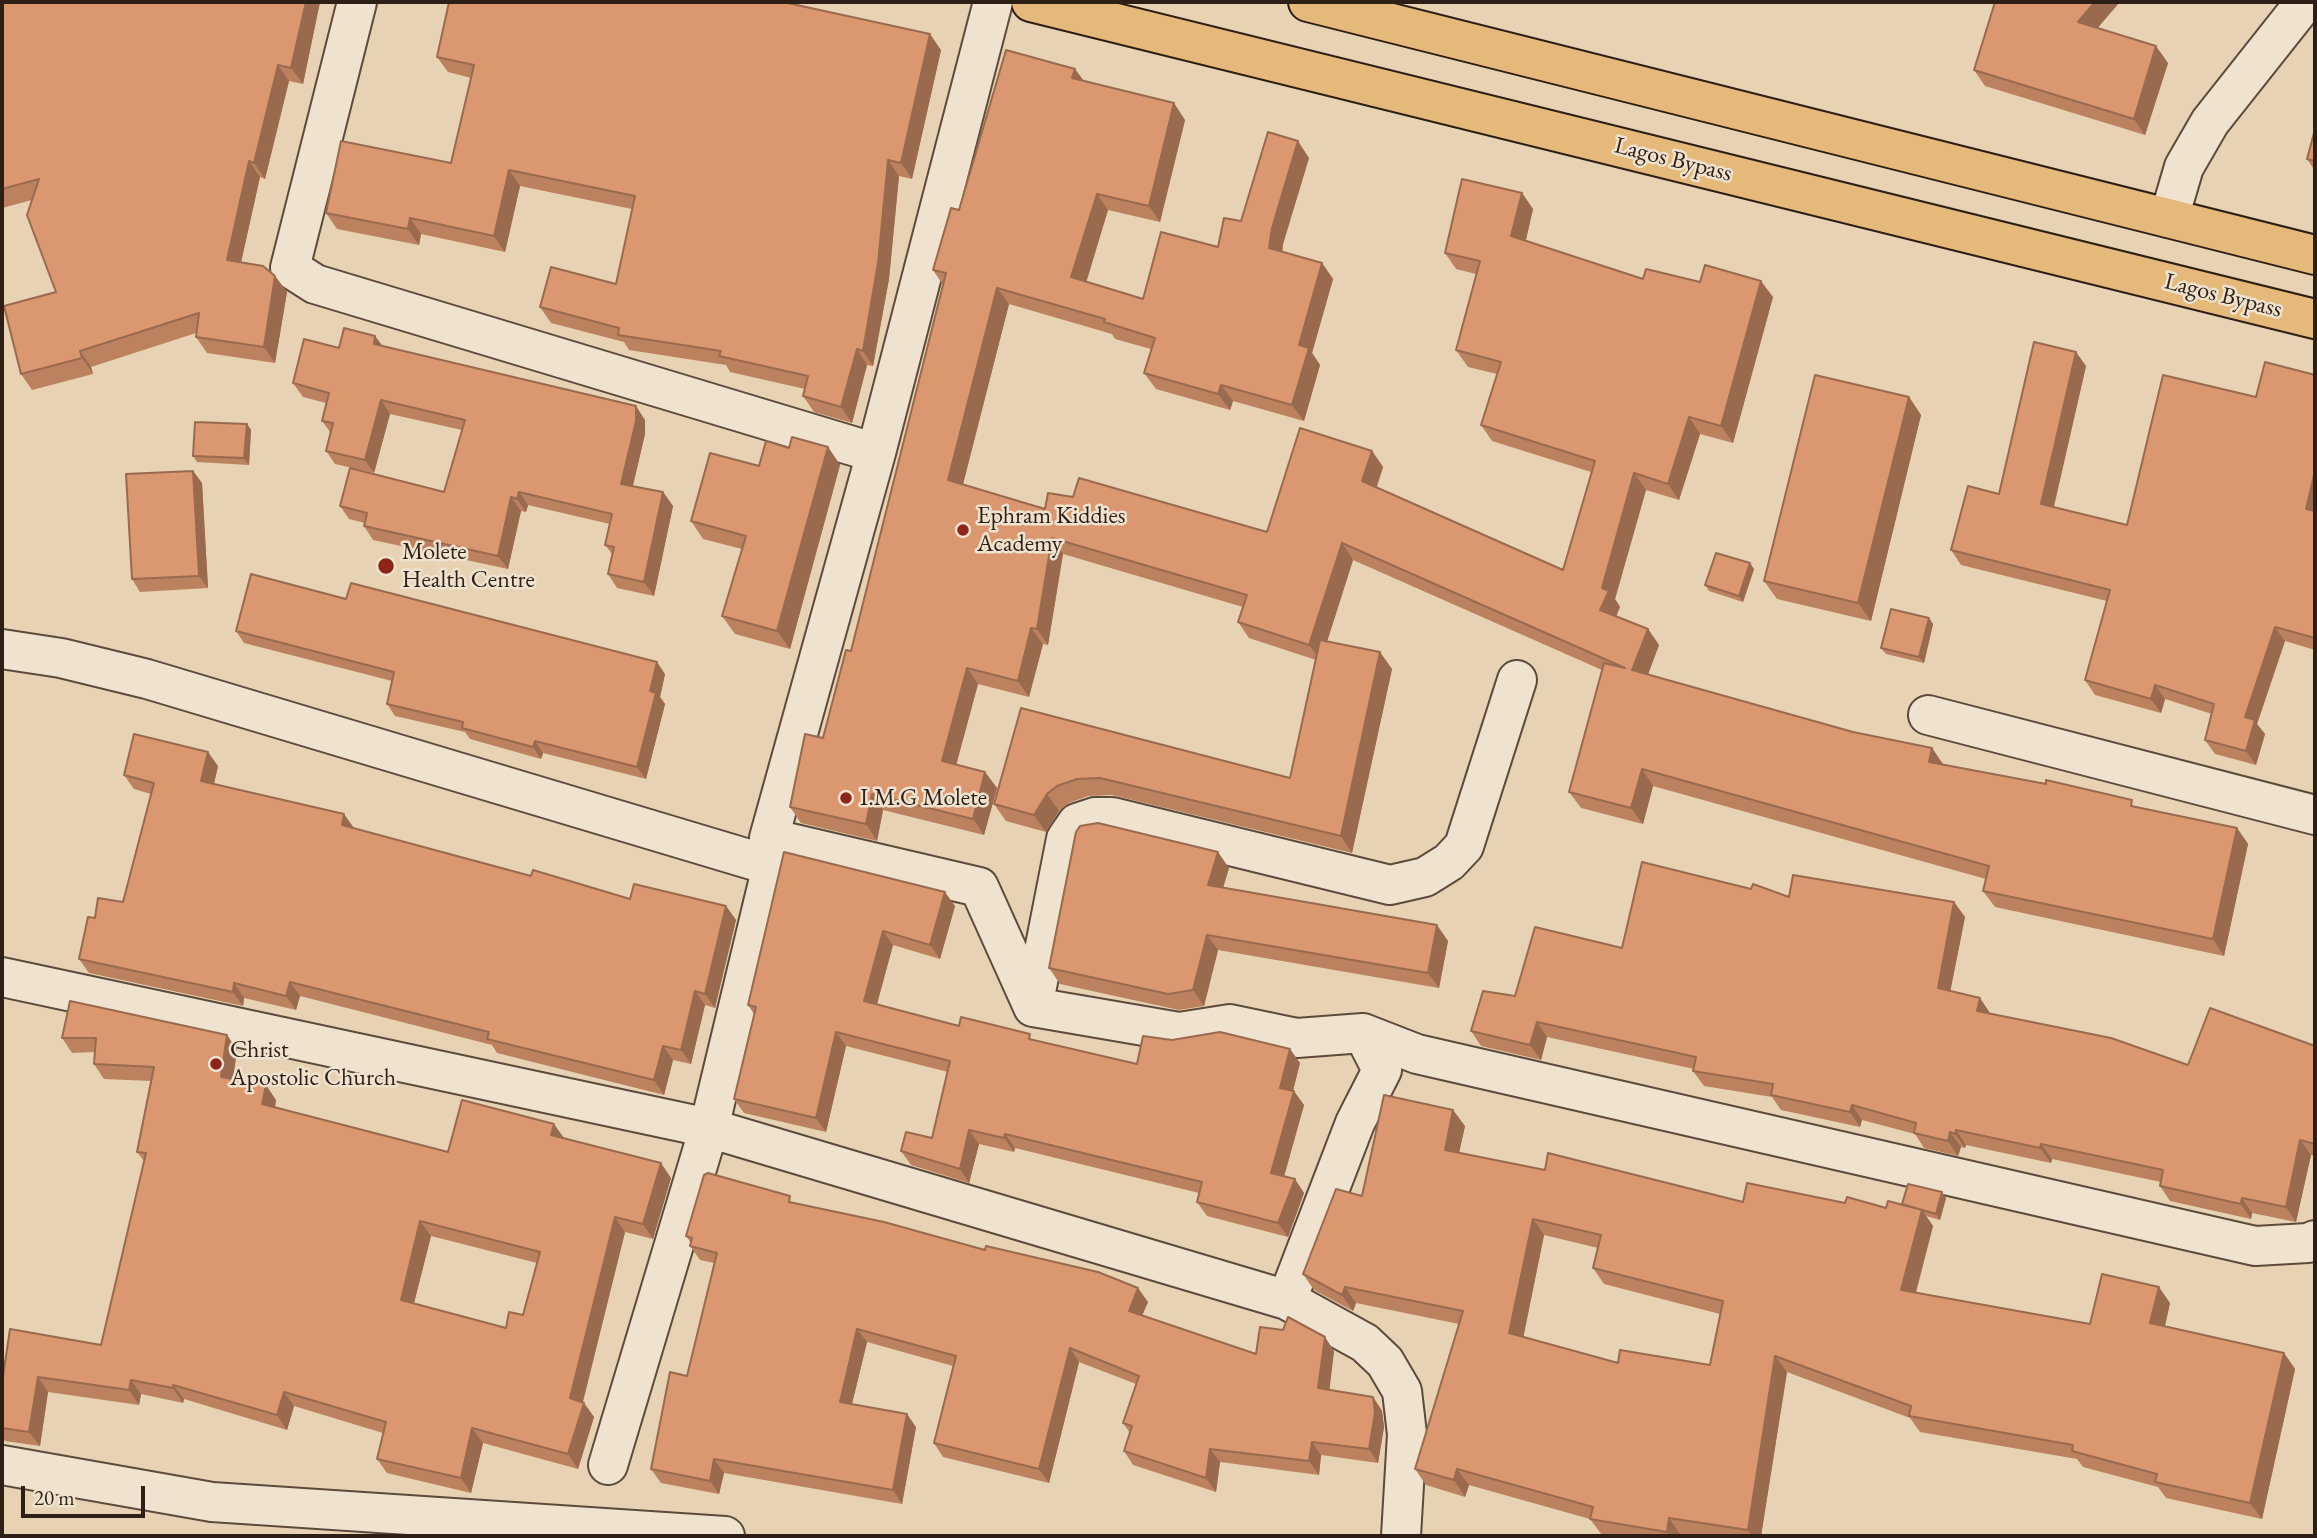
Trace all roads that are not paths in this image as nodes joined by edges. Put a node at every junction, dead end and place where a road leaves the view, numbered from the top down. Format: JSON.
{"nodes":[{"id":1,"x":357,"y":2,"type":"edge"},
{"id":2,"x":993,"y":2,"type":"edge"},
{"id":3,"x":1031,"y":2,"type":"edge"},
{"id":4,"x":1308,"y":2,"type":"edge"},
{"id":5,"x":2305,"y":2,"type":"edge"},
{"id":6,"x":2169,"y":218,"type":"junction"},
{"id":7,"x":2315,"y":255,"type":"edge"},
{"id":8,"x":2315,"y":319,"type":"edge"},
{"id":9,"x":876,"y":453,"type":"junction"},
{"id":10,"x":2,"y":649,"type":"edge"},
{"id":11,"x":1517,"y":680,"type":"dead end"},
{"id":12,"x":1928,"y":715,"type":"dead end"},
{"id":13,"x":2315,"y":815,"type":"edge"},
{"id":14,"x":770,"y":852,"type":"junction"},
{"id":15,"x":2,"y":977,"type":"edge"},
{"id":16,"x":1033,"y":1007,"type":"junction"},
{"id":17,"x":1363,"y":1033,"type":"junction"},
{"id":18,"x":709,"y":1128,"type":"junction"},
{"id":19,"x":2315,"y":1240,"type":"edge"},
{"id":20,"x":1287,"y":1300,"type":"junction"},
{"id":21,"x":2,"y":1465,"type":"edge"},
{"id":22,"x":608,"y":1465,"type":"dead end"},
{"id":23,"x":725,"y":1536,"type":"edge"},
{"id":24,"x":1401,"y":1536,"type":"edge"}],
"edges":[{"from":1,"to":9,"type":"street"},
{"from":2,"to":9,"type":"street"},
{"from":3,"to":8,"type":"main road","name":"Lagos Bypass"},
{"from":4,"to":6,"type":"main road"},
{"from":5,"to":6,"type":"street"},
{"from":6,"to":7,"type":"main road"},
{"from":9,"to":14,"type":"street"},
{"from":10,"to":14,"type":"street"},
{"from":11,"to":16,"type":"street"},
{"from":12,"to":13,"type":"street"},
{"from":14,"to":16,"type":"street"},
{"from":14,"to":18,"type":"street"},
{"from":15,"to":18,"type":"street"},
{"from":16,"to":17,"type":"street"},
{"from":17,"to":19,"type":"street"},
{"from":17,"to":20,"type":"street"},
{"from":18,"to":20,"type":"street"},
{"from":18,"to":22,"type":"street"},
{"from":20,"to":24,"type":"street"},
{"from":21,"to":23,"type":"street"}]}
